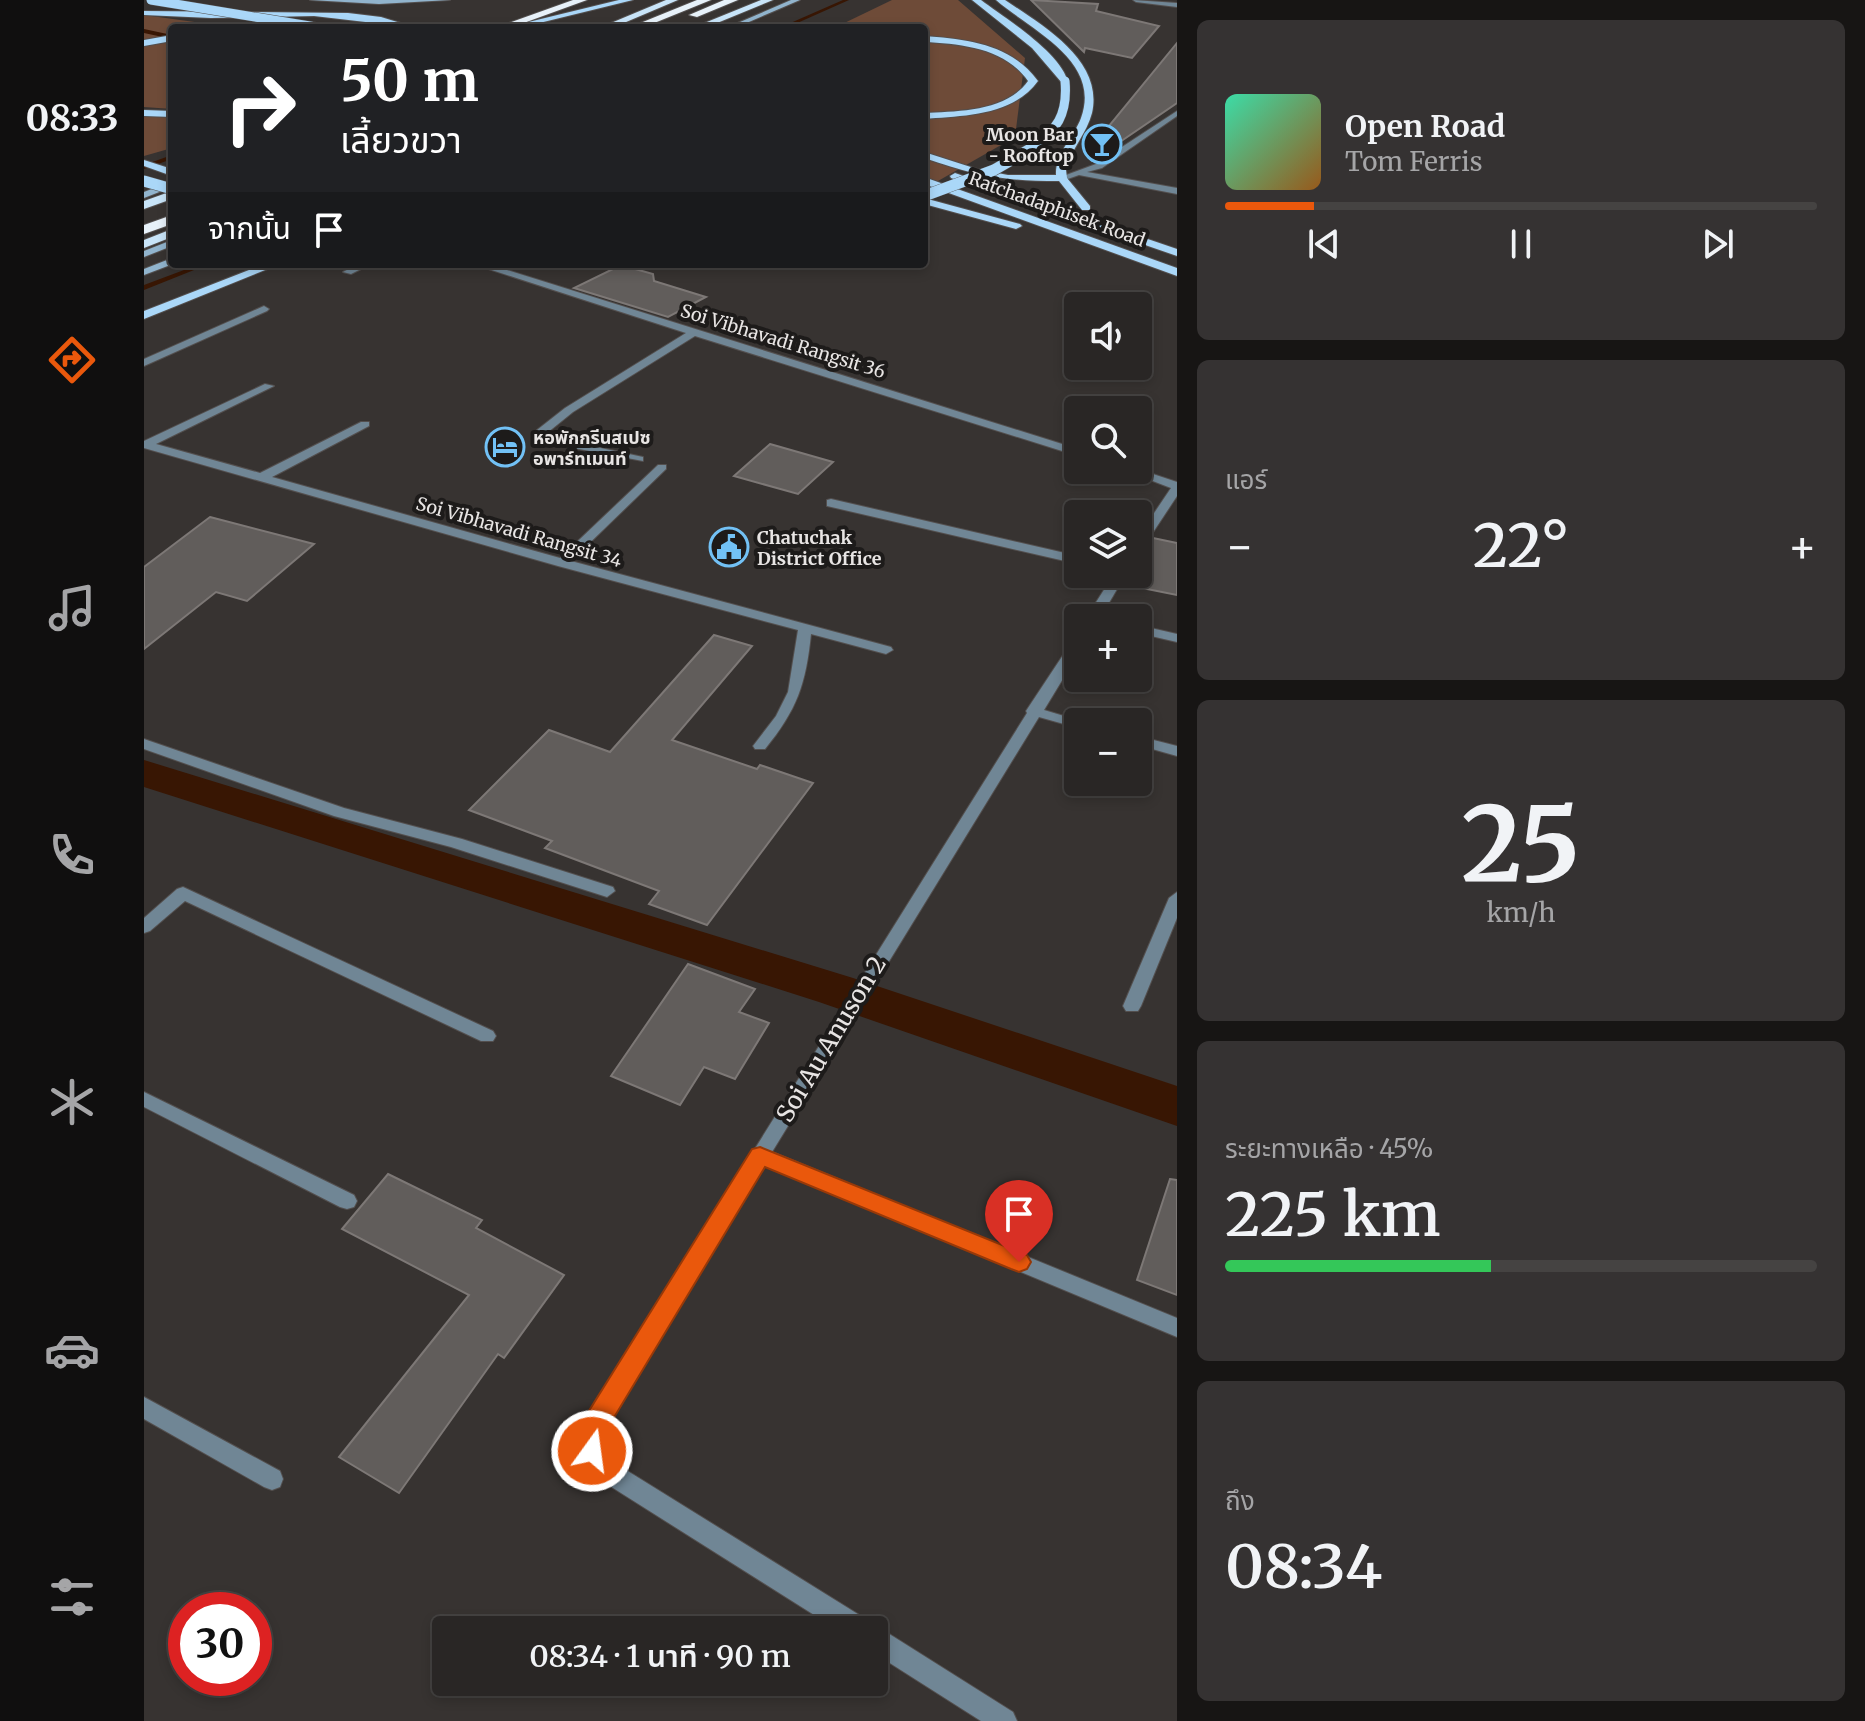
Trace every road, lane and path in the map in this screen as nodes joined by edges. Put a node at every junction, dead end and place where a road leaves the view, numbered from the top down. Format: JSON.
{"nodes":[{"id":1,"x":151,"y":0,"type":"edge"},
{"id":2,"x":176,"y":0,"type":"edge"},
{"id":3,"x":313,"y":0,"type":"edge"},
{"id":4,"x":447,"y":0,"type":"edge"},
{"id":5,"x":582,"y":0,"type":"edge"},
{"id":6,"x":629,"y":0,"type":"edge"},
{"id":7,"x":674,"y":0,"type":"edge"},
{"id":8,"x":706,"y":0,"type":"edge"},
{"id":9,"x":733,"y":0,"type":"edge"},
{"id":10,"x":769,"y":0,"type":"edge"},
{"id":11,"x":797,"y":0,"type":"edge"},
{"id":12,"x":976,"y":0,"type":"edge"},
{"id":13,"x":1000,"y":0,"type":"edge"},
{"id":14,"x":1136,"y":0,"type":"edge"},
{"id":15,"x":307,"y":1,"type":"edge"},
{"id":16,"x":327,"y":1,"type":"edge"},
{"id":17,"x":1177,"y":5,"type":"edge"},
{"id":18,"x":144,"y":10,"type":"edge"},
{"id":19,"x":241,"y":24,"type":"edge"},
{"id":20,"x":298,"y":24,"type":"edge"},
{"id":21,"x":402,"y":24,"type":"edge"},
{"id":22,"x":512,"y":24,"type":"edge"},
{"id":23,"x":525,"y":24,"type":"edge"},
{"id":24,"x":614,"y":24,"type":"edge"},
{"id":25,"x":643,"y":24,"type":"edge"},
{"id":26,"x":672,"y":24,"type":"edge"},
{"id":27,"x":707,"y":24,"type":"edge"},
{"id":28,"x":739,"y":24,"type":"edge"},
{"id":29,"x":168,"y":39,"type":"edge"},
{"id":30,"x":928,"y":40,"type":"edge"},
{"id":31,"x":144,"y":43,"type":"edge"},
{"id":32,"x":145,"y":113,"type":"edge"},
{"id":33,"x":1177,"y":113,"type":"edge"},
{"id":34,"x":168,"y":114,"type":"edge"},
{"id":35,"x":928,"y":115,"type":"edge"},
{"id":36,"x":928,"y":156,"type":"edge"},
{"id":37,"x":144,"y":163,"type":"edge"},
{"id":38,"x":928,"y":168,"type":"edge"},
{"id":39,"x":168,"y":172,"type":"edge"},
{"id":40,"x":974,"y":172,"type":"junction"},
{"id":41,"x":168,"y":174,"type":"edge"},
{"id":42,"x":1082,"y":174,"type":"junction"},
{"id":43,"x":1062,"y":178,"type":"junction"},
{"id":44,"x":928,"y":181,"type":"edge"},
{"id":45,"x":144,"y":182,"type":"edge"},
{"id":46,"x":168,"y":188,"type":"edge"},
{"id":47,"x":168,"y":190,"type":"edge"},
{"id":48,"x":168,"y":191,"type":"edge"},
{"id":49,"x":1177,"y":191,"type":"edge"},
{"id":50,"x":144,"y":195,"type":"edge"},
{"id":51,"x":928,"y":196,"type":"edge"},
{"id":52,"x":928,"y":199,"type":"edge"},
{"id":53,"x":144,"y":205,"type":"edge"},
{"id":54,"x":168,"y":205,"type":"edge"},
{"id":55,"x":1086,"y":208,"type":"junction"},
{"id":56,"x":144,"y":214,"type":"edge"},
{"id":57,"x":168,"y":221,"type":"edge"},
{"id":58,"x":144,"y":230,"type":"edge"},
{"id":59,"x":168,"y":235,"type":"edge"},
{"id":60,"x":1177,"y":239,"type":"edge"},
{"id":61,"x":144,"y":244,"type":"edge"},
{"id":62,"x":168,"y":245,"type":"edge"},
{"id":63,"x":1177,"y":253,"type":"edge"},
{"id":64,"x":144,"y":254,"type":"edge"},
{"id":65,"x":168,"y":263,"type":"edge"},
{"id":66,"x":264,"y":268,"type":"edge"},
{"id":67,"x":357,"y":268,"type":"edge"},
{"id":68,"x":491,"y":268,"type":"edge"},
{"id":69,"x":144,"y":272,"type":"edge"},
{"id":70,"x":348,"y":272,"type":"dead end"},
{"id":71,"x":1177,"y":272,"type":"edge"},
{"id":72,"x":1177,"y":286,"type":"edge"},
{"id":73,"x":264,"y":309,"type":"dead end"},
{"id":74,"x":144,"y":315,"type":"edge"},
{"id":75,"x":694,"y":332,"type":"junction"},
{"id":76,"x":144,"y":363,"type":"edge"},
{"id":77,"x":269,"y":386,"type":"dead end"},
{"id":78,"x":365,"y":424,"type":"dead end"},
{"id":79,"x":145,"y":444,"type":"edge"},
{"id":80,"x":1064,"y":449,"type":"edge"},
{"id":81,"x":639,"y":459,"type":"dead end"},
{"id":82,"x":662,"y":467,"type":"dead end"},
{"id":83,"x":260,"y":478,"type":"junction"},
{"id":84,"x":1152,"y":478,"type":"edge"},
{"id":85,"x":1177,"y":487,"type":"edge"},
{"id":86,"x":831,"y":503,"type":"dead end"},
{"id":87,"x":1152,"y":525,"type":"edge"},
{"id":88,"x":1064,"y":557,"type":"edge"},
{"id":89,"x":562,"y":563,"type":"junction"},
{"id":90,"x":805,"y":628,"type":"junction"},
{"id":91,"x":1152,"y":632,"type":"edge"},
{"id":92,"x":1177,"y":638,"type":"edge"},
{"id":93,"x":886,"y":650,"type":"dead end"},
{"id":94,"x":1064,"y":667,"type":"edge"},
{"id":95,"x":1033,"y":711,"type":"junction"},
{"id":96,"x":1064,"y":720,"type":"edge"},
{"id":97,"x":144,"y":744,"type":"edge"},
{"id":98,"x":1152,"y":744,"type":"edge"},
{"id":99,"x":760,"y":746,"type":"dead end"},
{"id":100,"x":1177,"y":751,"type":"edge"},
{"id":101,"x":607,"y":891,"type":"dead end"},
{"id":102,"x":1177,"y":898,"type":"edge"},
{"id":103,"x":144,"y":927,"type":"edge"},
{"id":104,"x":1132,"y":1006,"type":"dead end"},
{"id":105,"x":487,"y":1036,"type":"dead end"},
{"id":106,"x":144,"y":1099,"type":"edge"},
{"id":107,"x":760,"y":1155,"type":"junction"},
{"id":108,"x":347,"y":1201,"type":"dead end"},
{"id":109,"x":1177,"y":1328,"type":"edge"},
{"id":110,"x":144,"y":1407,"type":"edge"},
{"id":111,"x":272,"y":1479,"type":"dead end"},
{"id":112,"x":838,"y":1616,"type":"edge"},
{"id":113,"x":888,"y":1648,"type":"edge"},
{"id":114,"x":1004,"y":1721,"type":"edge"}],
"edges":[{"from":1,"to":20,"type":"main road","bridge":true},
{"from":2,"to":18,"type":"main road"},
{"from":3,"to":16,"type":"main road"},
{"from":4,"to":16,"type":"main road"},
{"from":5,"to":22,"type":"highway"},
{"from":6,"to":23,"type":"main road"},
{"from":7,"to":24,"type":"highway"},
{"from":8,"to":25,"type":"highway"},
{"from":9,"to":26,"type":"highway"},
{"from":10,"to":27,"type":"highway"},
{"from":11,"to":28,"type":"main road"},
{"from":12,"to":51,"type":"main road","bridge":true},
{"from":13,"to":43,"type":"main road"},
{"from":14,"to":17,"type":"street"},
{"from":15,"to":16,"type":"main road"},
{"from":18,"to":19,"type":"main road"},
{"from":18,"to":21,"type":"main road"},
{"from":29,"to":31,"type":"main road"},
{"from":30,"to":35,"type":"main road"},
{"from":32,"to":34,"type":"main road"},
{"from":33,"to":42,"type":"street"},
{"from":36,"to":40,"type":"main road"},
{"from":37,"to":39,"type":"main road"},
{"from":38,"to":63,"type":"main road","name":"Ratchadaphisek Road"},
{"from":40,"to":43,"type":"main road"},
{"from":40,"to":55,"type":"main road"},
{"from":41,"to":45,"type":"main road"},
{"from":42,"to":43,"type":"street"},
{"from":42,"to":49,"type":"street"},
{"from":43,"to":55,"type":"main road"},
{"from":44,"to":71,"type":"main road","name":"Ratchadaphisek Road"},
{"from":45,"to":46,"type":"main road","bridge":true},
{"from":47,"to":50,"type":"main road"},
{"from":48,"to":53,"type":"highway"},
{"from":52,"to":72,"type":"main road"},
{"from":54,"to":56,"type":"highway"},
{"from":55,"to":60,"type":"main road"},
{"from":57,"to":58,"type":"highway"},
{"from":59,"to":61,"type":"highway"},
{"from":62,"to":64,"type":"main road"},
{"from":65,"to":69,"type":"main road"},
{"from":66,"to":74,"type":"main road"},
{"from":67,"to":70,"type":"street"},
{"from":68,"to":75,"type":"street","name":"Soi Vibhavadi Rangsit 36"},
{"from":73,"to":76,"type":"street"},
{"from":75,"to":80,"type":"street","name":"Soi Vibhavadi Rangsit 36"},
{"from":75,"to":81,"type":"street"},
{"from":77,"to":79,"type":"street"},
{"from":78,"to":83,"type":"street"},
{"from":79,"to":83,"type":"street","name":"Soi Vibhavadi Rangsit 34"},
{"from":82,"to":89,"type":"street"},
{"from":83,"to":89,"type":"street","name":"Soi Vibhavadi Rangsit 34"},
{"from":84,"to":85,"type":"street"},
{"from":85,"to":87,"type":"street"},
{"from":86,"to":88,"type":"street"},
{"from":89,"to":90,"type":"street","name":"Soi Vibhavadi Rangsit 34"},
{"from":90,"to":93,"type":"street","name":"Soi Vibhavadi Rangsit 34"},
{"from":90,"to":99,"type":"street"},
{"from":91,"to":92,"type":"street"},
{"from":94,"to":95,"type":"street","name":"Soi Au Anuson 2"},
{"from":95,"to":96,"type":"street"},
{"from":95,"to":107,"type":"street","name":"Soi Au Anuson 2"},
{"from":97,"to":101,"type":"street"},
{"from":98,"to":100,"type":"street"},
{"from":102,"to":104,"type":"street"},
{"from":103,"to":105,"type":"street"},
{"from":106,"to":108,"type":"street"},
{"from":107,"to":109,"type":"street"},
{"from":107,"to":112,"type":"street","name":"Soi Au Anuson 2"},
{"from":110,"to":111,"type":"street"},
{"from":113,"to":114,"type":"street"}]}
